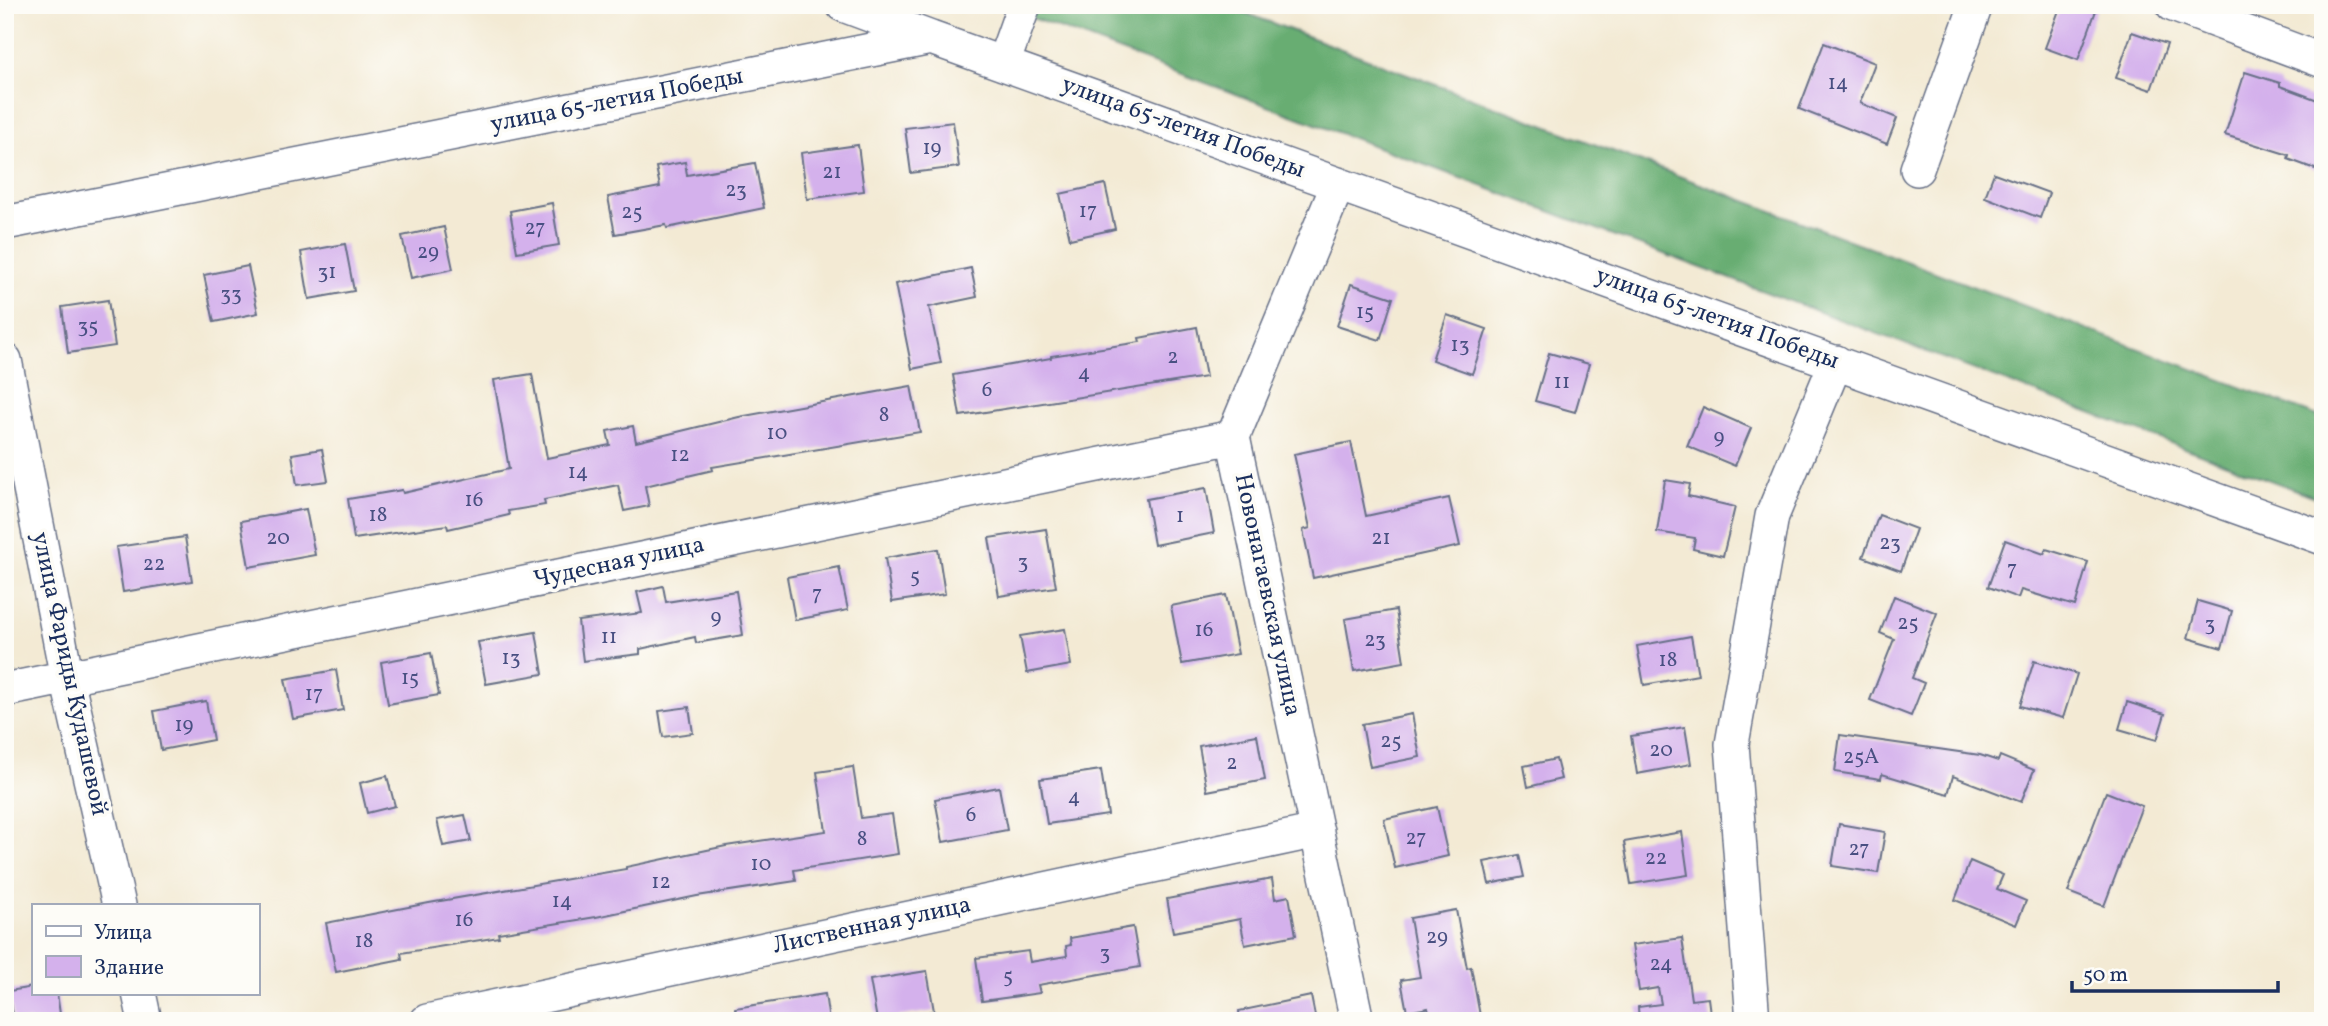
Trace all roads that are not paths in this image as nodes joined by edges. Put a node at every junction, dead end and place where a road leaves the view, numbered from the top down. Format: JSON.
{"nodes":[{"id":1,"x":843,"y":5,"type":"edge"},
{"id":2,"x":1024,"y":5,"type":"edge"},
{"id":3,"x":1976,"y":5,"type":"edge"},
{"id":4,"x":2173,"y":5,"type":"edge"},
{"id":5,"x":931,"y":38,"type":"junction"},
{"id":6,"x":2323,"y":61,"type":"edge"},
{"id":7,"x":1003,"y":64,"type":"junction"},
{"id":8,"x":1917,"y":169,"type":"dead end"},
{"id":9,"x":1338,"y":184,"type":"junction"},
{"id":10,"x":5,"y":223,"type":"edge"},
{"id":11,"x":5,"y":360,"type":"edge"},
{"id":12,"x":1836,"y":362,"type":"junction"},
{"id":13,"x":1233,"y":437,"type":"junction"},
{"id":14,"x":2323,"y":538,"type":"edge"},
{"id":15,"x":67,"y":678,"type":"junction"},
{"id":16,"x":5,"y":690,"type":"edge"},
{"id":17,"x":1317,"y":831,"type":"junction"},
{"id":18,"x":119,"y":904,"type":"edge"},
{"id":19,"x":139,"y":995,"type":"edge"},
{"id":20,"x":145,"y":1021,"type":"edge"},
{"id":21,"x":427,"y":1021,"type":"edge"},
{"id":22,"x":1357,"y":1021,"type":"edge"},
{"id":23,"x":1753,"y":1021,"type":"edge"}],
"edges":[{"from":1,"to":5,"type":"street"},
{"from":2,"to":7,"type":"street"},
{"from":3,"to":8,"type":"street"},
{"from":4,"to":6,"type":"street"},
{"from":5,"to":7,"type":"street","name":"улица 65-летия Победы"},
{"from":5,"to":10,"type":"street","name":"улица 65-летия Победы"},
{"from":7,"to":9,"type":"street","name":"улица 65-летия Победы"},
{"from":9,"to":12,"type":"street","name":"улица 65-летия Победы"},
{"from":9,"to":13,"type":"street"},
{"from":11,"to":15,"type":"street","name":"улица Фариды Кудашевой"},
{"from":12,"to":14,"type":"street","name":"улица 65-летия Победы"},
{"from":12,"to":23,"type":"street"},
{"from":13,"to":15,"type":"street","name":"Чудесная улица"},
{"from":13,"to":17,"type":"street","name":"Новонагаевская улица"},
{"from":15,"to":16,"type":"street","name":"Чудесная улица"},
{"from":15,"to":18,"type":"street","name":"улица Фариды Кудашевой"},
{"from":17,"to":21,"type":"street","name":"Лиственная улица"},
{"from":17,"to":22,"type":"street","name":"Новонагаевская улица"},
{"from":19,"to":20,"type":"street"}]}
